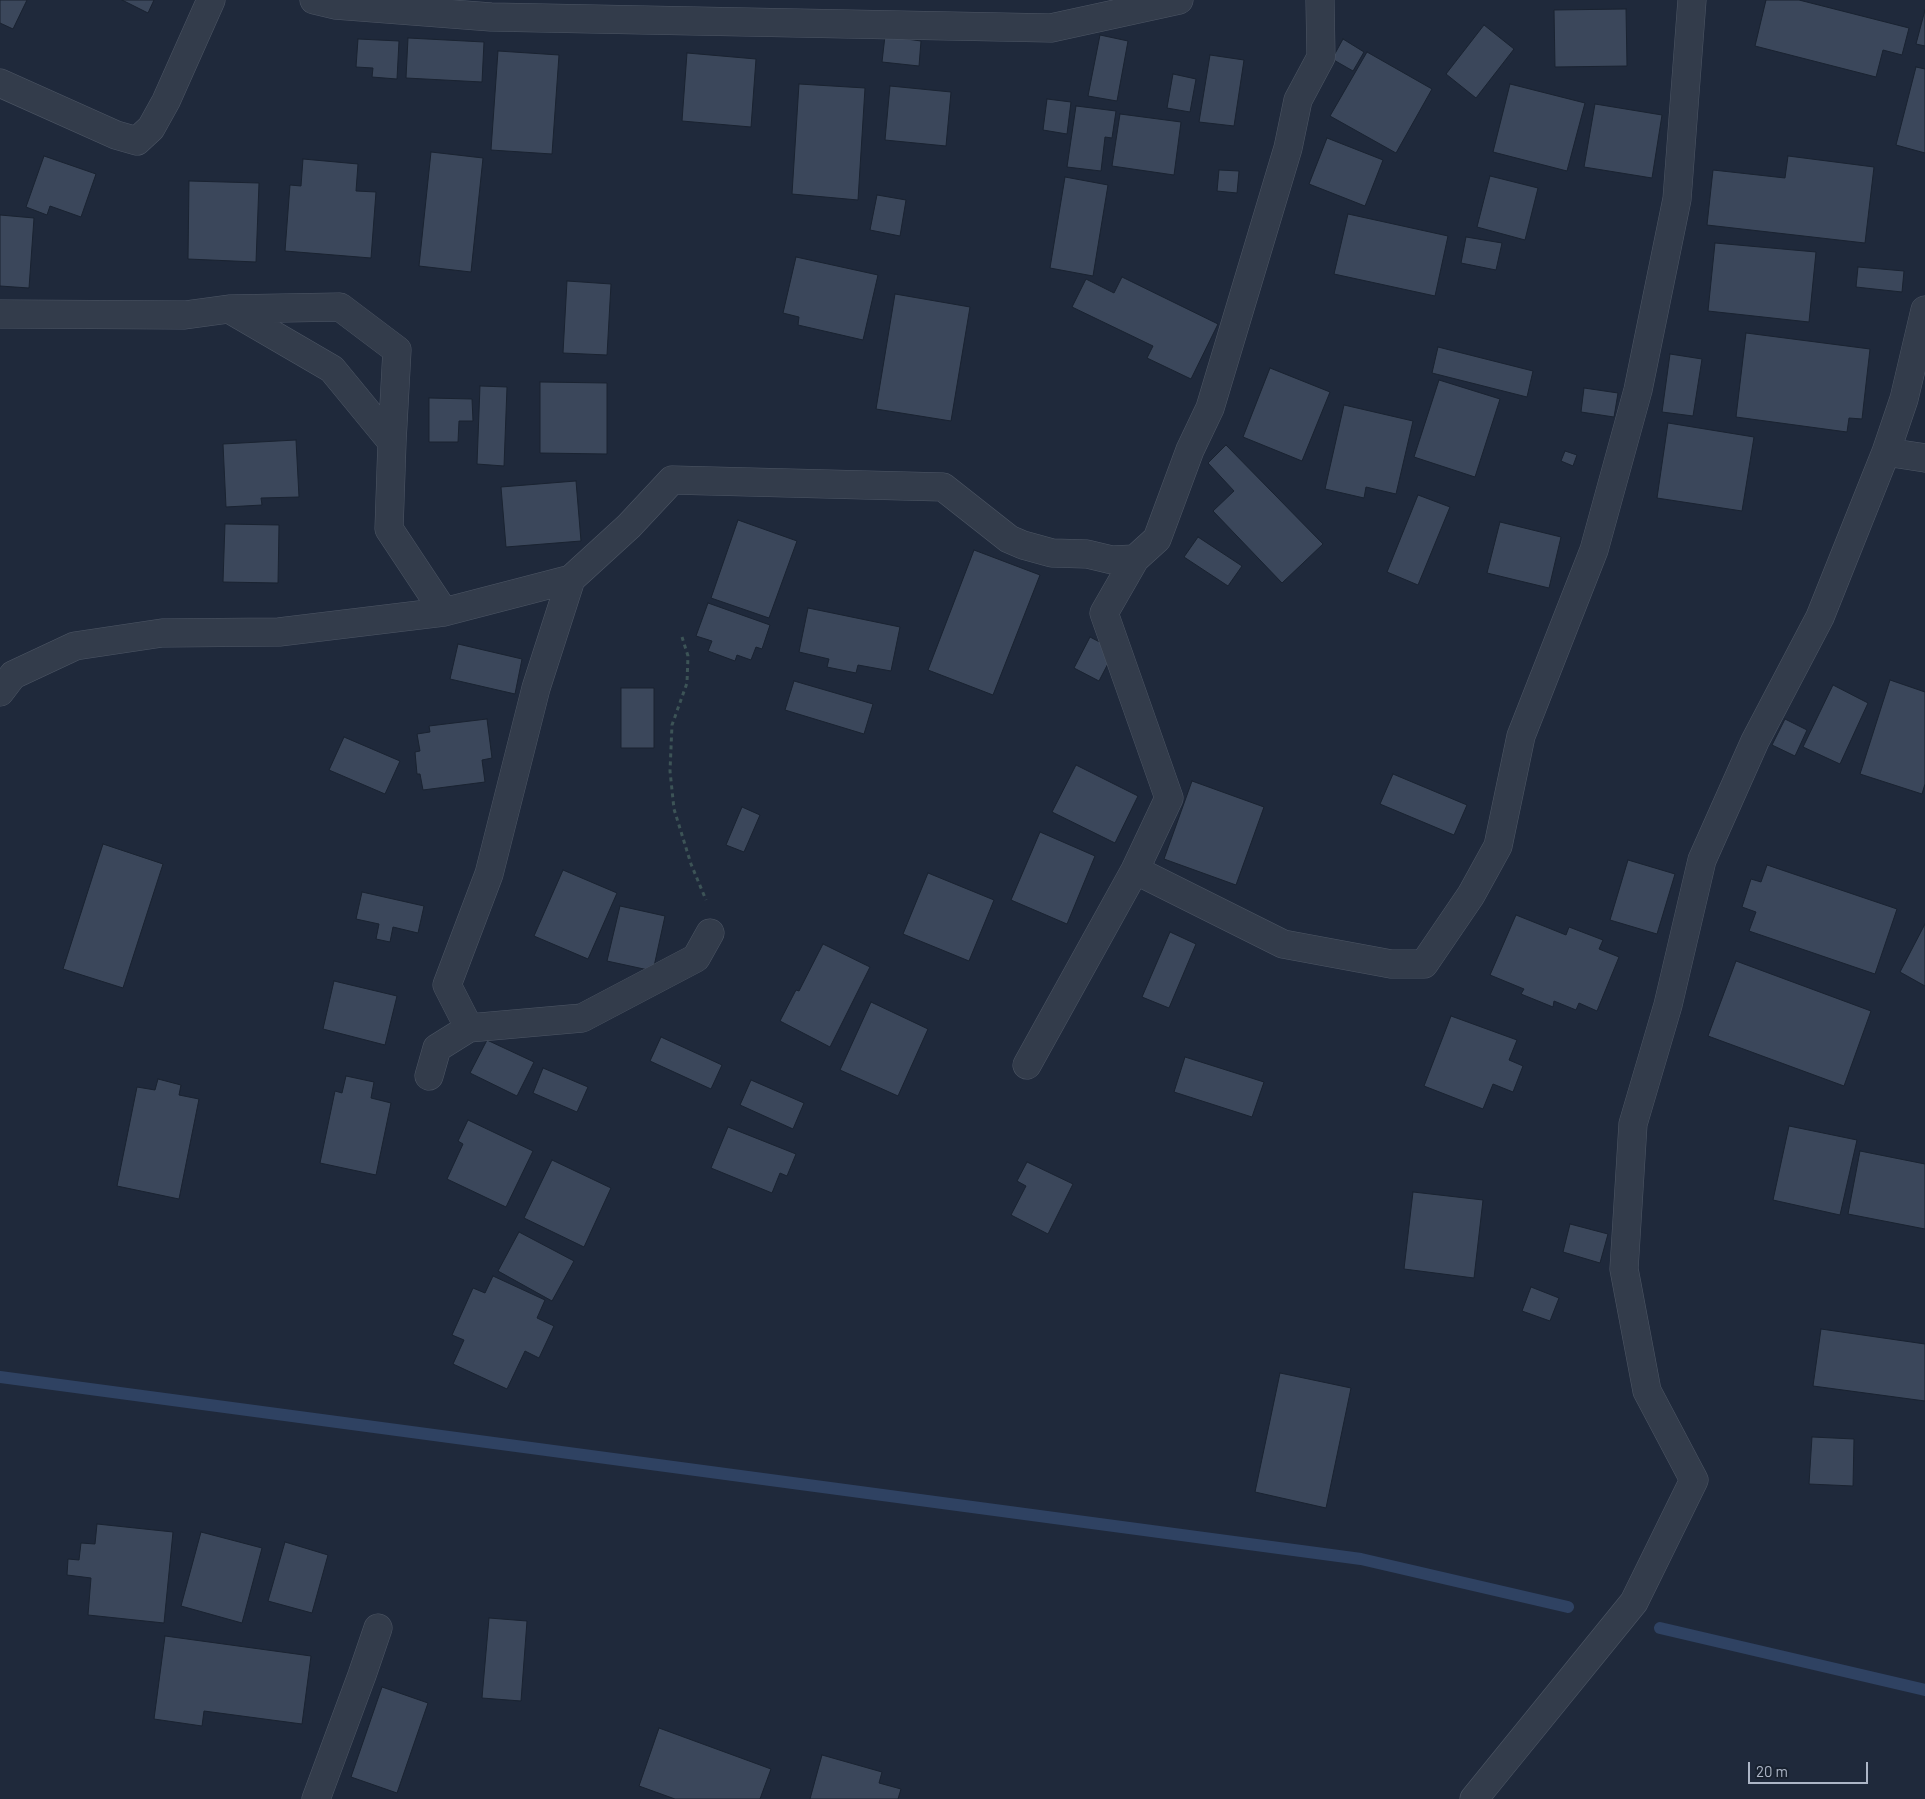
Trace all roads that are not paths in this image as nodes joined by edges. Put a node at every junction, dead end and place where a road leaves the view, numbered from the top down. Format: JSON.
{"nodes":[{"id":1,"x":210,"y":0,"type":"edge"},
{"id":2,"x":314,"y":0,"type":"edge"},
{"id":3,"x":1179,"y":0,"type":"edge"},
{"id":4,"x":1320,"y":0,"type":"edge"},
{"id":5,"x":1692,"y":0,"type":"edge"},
{"id":6,"x":0,"y":83,"type":"edge"},
{"id":7,"x":229,"y":308,"type":"junction"},
{"id":8,"x":1925,"y":310,"type":"edge"},
{"id":9,"x":0,"y":314,"type":"edge"},
{"id":10,"x":392,"y":442,"type":"junction"},
{"id":11,"x":1886,"y":452,"type":"junction"},
{"id":12,"x":1925,"y":458,"type":"edge"},
{"id":13,"x":1135,"y":558,"type":"junction"},
{"id":14,"x":571,"y":579,"type":"junction"},
{"id":15,"x":444,"y":612,"type":"junction"},
{"id":16,"x":0,"y":692,"type":"edge"},
{"id":17,"x":1135,"y":870,"type":"junction"},
{"id":18,"x":710,"y":933,"type":"road end"},
{"id":19,"x":469,"y":1028,"type":"junction"},
{"id":20,"x":1027,"y":1065,"type":"dead end"},
{"id":21,"x":430,"y":1076,"type":"dead end"},
{"id":22,"x":378,"y":1628,"type":"dead end"},
{"id":23,"x":316,"y":1799,"type":"edge"},
{"id":24,"x":1474,"y":1799,"type":"edge"}],
"edges":[{"from":1,"to":6,"type":"street"},
{"from":2,"to":3,"type":"street"},
{"from":4,"to":13,"type":"street"},
{"from":5,"to":17,"type":"street"},
{"from":7,"to":9,"type":"street"},
{"from":7,"to":10,"type":"street"},
{"from":7,"to":10,"type":"street"},
{"from":8,"to":11,"type":"street"},
{"from":10,"to":15,"type":"street"},
{"from":11,"to":12,"type":"street"},
{"from":11,"to":24,"type":"street"},
{"from":13,"to":14,"type":"street"},
{"from":13,"to":17,"type":"street"},
{"from":14,"to":15,"type":"street"},
{"from":14,"to":19,"type":"street"},
{"from":15,"to":16,"type":"street"},
{"from":17,"to":20,"type":"street"},
{"from":18,"to":19,"type":"street"},
{"from":19,"to":21,"type":"street"},
{"from":22,"to":23,"type":"street"}]}
